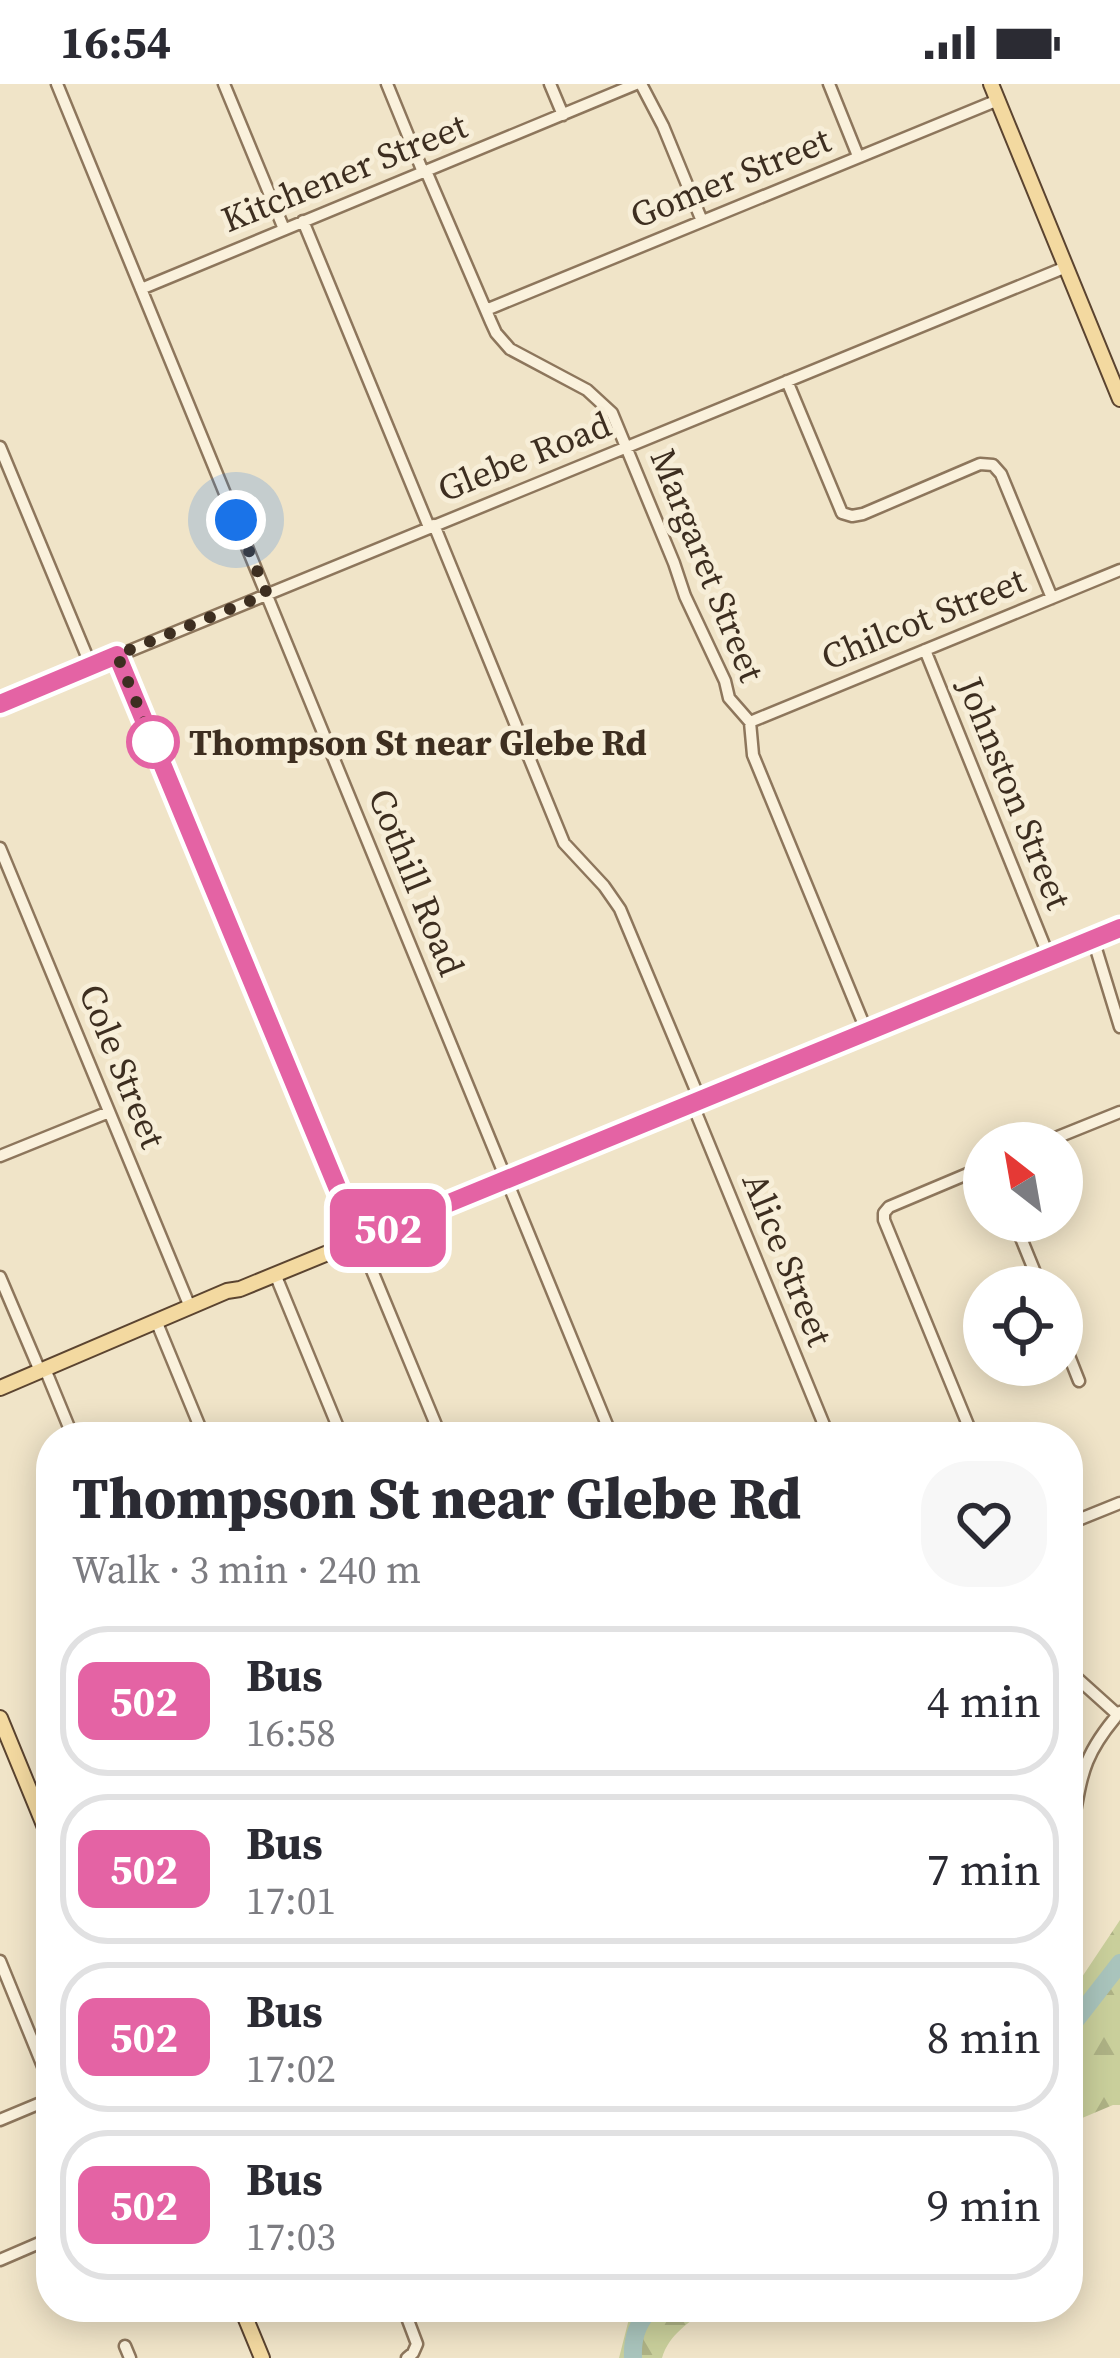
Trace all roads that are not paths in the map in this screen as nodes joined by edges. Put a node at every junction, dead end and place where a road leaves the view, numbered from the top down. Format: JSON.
{"nodes":[{"id":1,"x":56,"y":84,"type":"edge"},
{"id":2,"x":224,"y":84,"type":"edge"},
{"id":3,"x":387,"y":84,"type":"edge"},
{"id":4,"x":550,"y":84,"type":"edge"},
{"id":5,"x":639,"y":84,"type":"edge"},
{"id":6,"x":830,"y":84,"type":"edge"},
{"id":7,"x":991,"y":84,"type":"edge"},
{"id":8,"x":998,"y":100,"type":"junction"},
{"id":9,"x":563,"y":115,"type":"junction"},
{"id":10,"x":858,"y":156,"type":"junction"},
{"id":11,"x":425,"y":171,"type":"junction"},
{"id":12,"x":303,"y":221,"type":"junction"},
{"id":13,"x":702,"y":221,"type":"junction"},
{"id":14,"x":284,"y":230,"type":"junction"},
{"id":15,"x":1066,"y":267,"type":"junction"},
{"id":16,"x":141,"y":289,"type":"junction"},
{"id":17,"x":486,"y":310,"type":"junction"},
{"id":18,"x":787,"y":381,"type":"junction"},
{"id":19,"x":1120,"y":399,"type":"edge"},
{"id":20,"x":627,"y":446,"type":"junction"},
{"id":21,"x":0,"y":447,"type":"edge"},
{"id":22,"x":431,"y":526,"type":"junction"},
{"id":23,"x":1120,"y":570,"type":"edge"},
{"id":24,"x":267,"y":594,"type":"junction"},
{"id":25,"x":1052,"y":598,"type":"junction"},
{"id":26,"x":925,"y":650,"type":"junction"},
{"id":27,"x":117,"y":655,"type":"junction"},
{"id":28,"x":91,"y":666,"type":"junction"},
{"id":29,"x":1,"y":703,"type":"edge"},
{"id":30,"x":750,"y":722,"type":"junction"},
{"id":31,"x":0,"y":848,"type":"edge"},
{"id":32,"x":1120,"y":928,"type":"edge"},
{"id":33,"x":1093,"y":939,"type":"junction"},
{"id":34,"x":1049,"y":957,"type":"junction"},
{"id":35,"x":1120,"y":1027,"type":"edge"},
{"id":36,"x":867,"y":1032,"type":"junction"},
{"id":37,"x":696,"y":1102,"type":"junction"},
{"id":38,"x":109,"y":1112,"type":"junction"},
{"id":39,"x":1120,"y":1112,"type":"edge"},
{"id":40,"x":1083,"y":1127,"type":"edge"},
{"id":41,"x":0,"y":1156,"type":"edge"},
{"id":42,"x":963,"y":1176,"type":"edge"},
{"id":43,"x":507,"y":1180,"type":"junction"},
{"id":44,"x":359,"y":1240,"type":"junction"},
{"id":45,"x":275,"y":1274,"type":"junction"},
{"id":46,"x":0,"y":1276,"type":"edge"},
{"id":47,"x":240,"y":1289,"type":"junction"},
{"id":48,"x":190,"y":1307,"type":"junction"},
{"id":49,"x":158,"y":1323,"type":"junction"},
{"id":50,"x":42,"y":1370,"type":"junction"},
{"id":51,"x":0,"y":1388,"type":"edge"},
{"id":52,"x":66,"y":1422,"type":"edge"},
{"id":53,"x":198,"y":1422,"type":"edge"},
{"id":54,"x":336,"y":1422,"type":"edge"},
{"id":55,"x":435,"y":1422,"type":"edge"},
{"id":56,"x":606,"y":1422,"type":"edge"},
{"id":57,"x":823,"y":1422,"type":"edge"},
{"id":58,"x":968,"y":1422,"type":"edge"},
{"id":59,"x":1120,"y":1503,"type":"edge"},
{"id":60,"x":1083,"y":1518,"type":"edge"},
{"id":61,"x":1083,"y":1683,"type":"edge"},
{"id":62,"x":1119,"y":1713,"type":"edge"},
{"id":63,"x":0,"y":1718,"type":"edge"},
{"id":64,"x":5,"y":1744,"type":"edge"},
{"id":65,"x":1083,"y":1771,"type":"edge"},
{"id":66,"x":36,"y":1810,"type":"edge"},
{"id":67,"x":0,"y":1961,"type":"edge"},
{"id":68,"x":36,"y":2051,"type":"edge"},
{"id":69,"x":36,"y":2105,"type":"edge"},
{"id":70,"x":0,"y":2120,"type":"edge"},
{"id":71,"x":36,"y":2244,"type":"edge"},
{"id":72,"x":0,"y":2260,"type":"edge"},
{"id":73,"x":247,"y":2322,"type":"edge"},
{"id":74,"x":409,"y":2322,"type":"edge"},
{"id":75,"x":262,"y":2358,"type":"edge"},
{"id":76,"x":407,"y":2358,"type":"edge"}],
"edges":[{"from":1,"to":16,"type":"street","name":"Cothill Road"},
{"from":2,"to":14,"type":"street"},
{"from":3,"to":11,"type":"street","name":"Margaret Street"},
{"from":4,"to":9,"type":"street"},
{"from":5,"to":9,"type":"street","name":"Kitchener Street"},
{"from":5,"to":13,"type":"street"},
{"from":6,"to":10,"type":"street"},
{"from":7,"to":8,"type":"main road"},
{"from":8,"to":10,"type":"street","name":"Gomer Street"},
{"from":8,"to":15,"type":"main road"},
{"from":9,"to":11,"type":"street","name":"Kitchener Street"},
{"from":10,"to":13,"type":"street","name":"Gomer Street"},
{"from":11,"to":12,"type":"street","name":"Kitchener Street"},
{"from":11,"to":17,"type":"street","name":"Margaret Street"},
{"from":12,"to":14,"type":"street","name":"Kitchener Street"},
{"from":12,"to":22,"type":"street","name":"Alice Street"},
{"from":13,"to":17,"type":"street","name":"Gomer Street"},
{"from":14,"to":16,"type":"street","name":"Kitchener Street"},
{"from":15,"to":18,"type":"street","name":"Glebe Road"},
{"from":15,"to":19,"type":"main road"},
{"from":16,"to":24,"type":"street","name":"Cothill Road"},
{"from":17,"to":20,"type":"street","name":"Margaret Street"},
{"from":18,"to":20,"type":"street","name":"Glebe Road"},
{"from":18,"to":25,"type":"street"},
{"from":20,"to":22,"type":"street","name":"Glebe Road"},
{"from":20,"to":30,"type":"street","name":"Margaret Street"},
{"from":21,"to":28,"type":"street"},
{"from":22,"to":24,"type":"street","name":"Glebe Road"},
{"from":22,"to":37,"type":"street","name":"Alice Street"},
{"from":23,"to":25,"type":"street","name":"Chilcot Street"},
{"from":24,"to":27,"type":"street","name":"Glebe Road"},
{"from":24,"to":43,"type":"street","name":"Cothill Road"},
{"from":25,"to":26,"type":"street","name":"Chilcot Street"},
{"from":26,"to":30,"type":"street","name":"Chilcot Street"},
{"from":26,"to":34,"type":"street","name":"Johnston Street"},
{"from":27,"to":28,"type":"street","name":"Glebe Road"},
{"from":27,"to":44,"type":"street"},
{"from":28,"to":29,"type":"street","name":"Glebe Road"},
{"from":30,"to":36,"type":"street","name":"Margaret Street"},
{"from":31,"to":38,"type":"street","name":"Cole Street"},
{"from":32,"to":33,"type":"main road"},
{"from":33,"to":34,"type":"main road"},
{"from":33,"to":35,"type":"street"},
{"from":34,"to":36,"type":"main road"},
{"from":36,"to":37,"type":"main road"},
{"from":37,"to":43,"type":"main road"},
{"from":37,"to":57,"type":"street","name":"Alice Street"},
{"from":38,"to":41,"type":"street"},
{"from":38,"to":48,"type":"street","name":"Cole Street"},
{"from":39,"to":40,"type":"street"},
{"from":42,"to":58,"type":"street"},
{"from":43,"to":44,"type":"main road"},
{"from":43,"to":56,"type":"street","name":"Cothill Road"},
{"from":44,"to":45,"type":"main road"},
{"from":44,"to":55,"type":"street"},
{"from":45,"to":47,"type":"main road"},
{"from":45,"to":54,"type":"street"},
{"from":46,"to":50,"type":"street"},
{"from":47,"to":48,"type":"main road"},
{"from":47,"to":49,"type":"main road"},
{"from":48,"to":49,"type":"main road"},
{"from":49,"to":50,"type":"main road"},
{"from":49,"to":53,"type":"street"},
{"from":50,"to":51,"type":"main road"},
{"from":50,"to":52,"type":"street"},
{"from":59,"to":60,"type":"street"},
{"from":61,"to":62,"type":"street"},
{"from":62,"to":65,"type":"street"},
{"from":63,"to":64,"type":"main road"},
{"from":64,"to":66,"type":"main road"},
{"from":67,"to":68,"type":"street"},
{"from":69,"to":70,"type":"street"},
{"from":71,"to":72,"type":"street"},
{"from":73,"to":75,"type":"main road"},
{"from":74,"to":76,"type":"street"}]}
